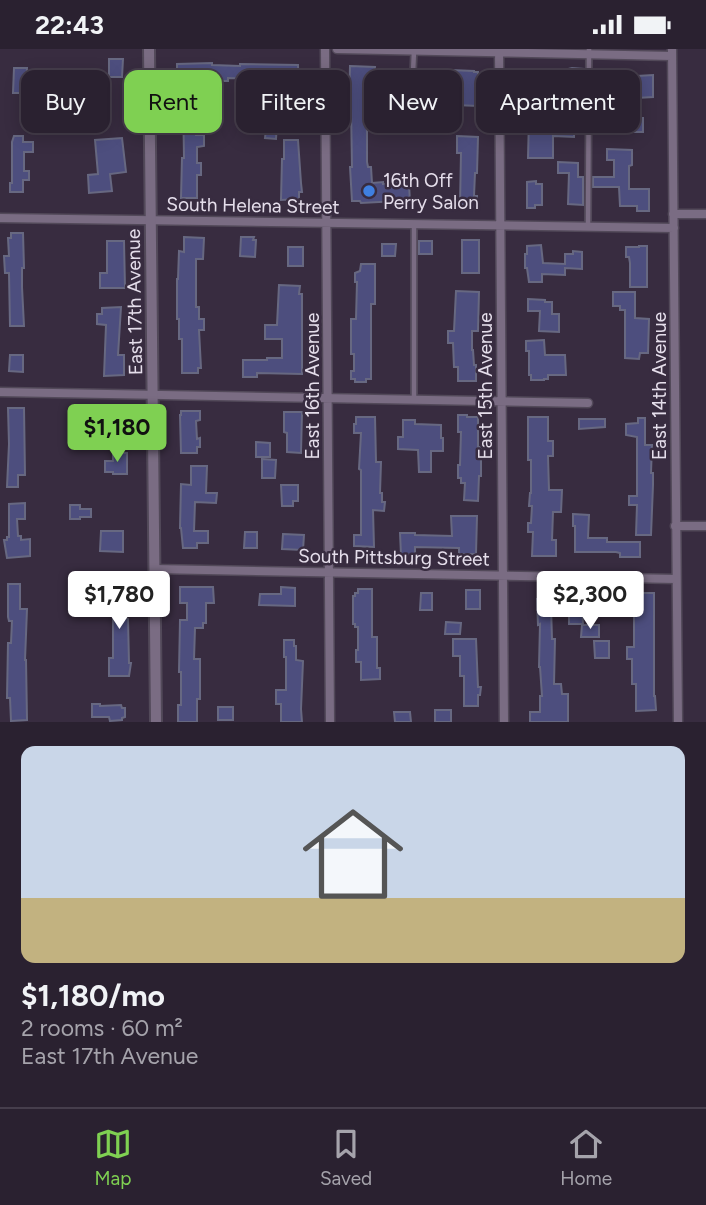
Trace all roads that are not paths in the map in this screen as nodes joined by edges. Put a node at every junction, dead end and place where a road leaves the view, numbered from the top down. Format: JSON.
{"nodes":[{"id":1,"x":149,"y":49,"type":"edge"},
{"id":2,"x":325,"y":49,"type":"edge"},
{"id":3,"x":337,"y":49,"type":"edge"},
{"id":4,"x":414,"y":51,"type":"edge"},
{"id":5,"x":499,"y":51,"type":"edge"},
{"id":6,"x":589,"y":52,"type":"edge"},
{"id":7,"x":672,"y":52,"type":"edge"},
{"id":8,"x":413,"y":70,"type":"edge"},
{"id":9,"x":673,"y":213,"type":"junction"},
{"id":10,"x":706,"y":214,"type":"edge"},
{"id":11,"x":0,"y":218,"type":"edge"},
{"id":12,"x":151,"y":219,"type":"junction"},
{"id":13,"x":326,"y":223,"type":"junction"},
{"id":14,"x":414,"y":224,"type":"junction"},
{"id":15,"x":500,"y":226,"type":"junction"},
{"id":16,"x":588,"y":227,"type":"junction"},
{"id":17,"x":674,"y":228,"type":"junction"},
{"id":18,"x":0,"y":392,"type":"edge"},
{"id":19,"x":152,"y":394,"type":"junction"},
{"id":20,"x":328,"y":398,"type":"junction"},
{"id":21,"x":414,"y":400,"type":"junction"},
{"id":22,"x":501,"y":401,"type":"junction"},
{"id":23,"x":588,"y":403,"type":"dead end"},
{"id":24,"x":676,"y":526,"type":"junction"},
{"id":25,"x":706,"y":526,"type":"edge"},
{"id":26,"x":154,"y":569,"type":"junction"},
{"id":27,"x":329,"y":571,"type":"junction"},
{"id":28,"x":502,"y":575,"type":"junction"},
{"id":29,"x":676,"y":579,"type":"junction"},
{"id":30,"x":156,"y":722,"type":"edge"},
{"id":31,"x":330,"y":722,"type":"edge"},
{"id":32,"x":504,"y":722,"type":"edge"},
{"id":33,"x":678,"y":722,"type":"edge"}],
"edges":[{"from":1,"to":12,"type":"street","name":"East 17th Avenue"},
{"from":2,"to":13,"type":"street","name":"East 16th Avenue"},
{"from":3,"to":4,"type":"street"},
{"from":4,"to":5,"type":"street"},
{"from":4,"to":8,"type":"lane"},
{"from":5,"to":6,"type":"street"},
{"from":5,"to":15,"type":"street","name":"East 15th Avenue"},
{"from":6,"to":7,"type":"street"},
{"from":6,"to":16,"type":"lane"},
{"from":7,"to":9,"type":"street","name":"East 14th Avenue"},
{"from":9,"to":10,"type":"street"},
{"from":9,"to":17,"type":"street","name":"East 14th Avenue"},
{"from":11,"to":12,"type":"street","name":"South Helena Street"},
{"from":12,"to":13,"type":"street","name":"South Helena Street"},
{"from":12,"to":19,"type":"street","name":"East 17th Avenue"},
{"from":13,"to":14,"type":"street","name":"South Helena Street"},
{"from":13,"to":20,"type":"street","name":"East 16th Avenue"},
{"from":14,"to":15,"type":"street","name":"South Helena Street"},
{"from":14,"to":21,"type":"lane"},
{"from":15,"to":16,"type":"street","name":"South Helena Street"},
{"from":15,"to":22,"type":"street","name":"East 15th Avenue"},
{"from":16,"to":17,"type":"street","name":"South Helena Street"},
{"from":17,"to":24,"type":"street","name":"East 14th Avenue"},
{"from":18,"to":19,"type":"street"},
{"from":19,"to":20,"type":"street"},
{"from":19,"to":26,"type":"street","name":"East 17th Avenue"},
{"from":20,"to":21,"type":"street"},
{"from":20,"to":27,"type":"street","name":"East 16th Avenue"},
{"from":21,"to":22,"type":"street"},
{"from":22,"to":23,"type":"street"},
{"from":22,"to":28,"type":"street","name":"East 15th Avenue"},
{"from":24,"to":25,"type":"street"},
{"from":24,"to":29,"type":"street","name":"East 14th Avenue"},
{"from":26,"to":27,"type":"street","name":"South Pittsburg Street"},
{"from":26,"to":30,"type":"street","name":"East 17th Avenue"},
{"from":27,"to":28,"type":"street","name":"South Pittsburg Street"},
{"from":27,"to":31,"type":"street","name":"East 16th Avenue"},
{"from":28,"to":29,"type":"street","name":"South Pittsburg Street"},
{"from":28,"to":32,"type":"street","name":"East 15th Avenue"},
{"from":29,"to":33,"type":"street","name":"East 14th Avenue"}]}
